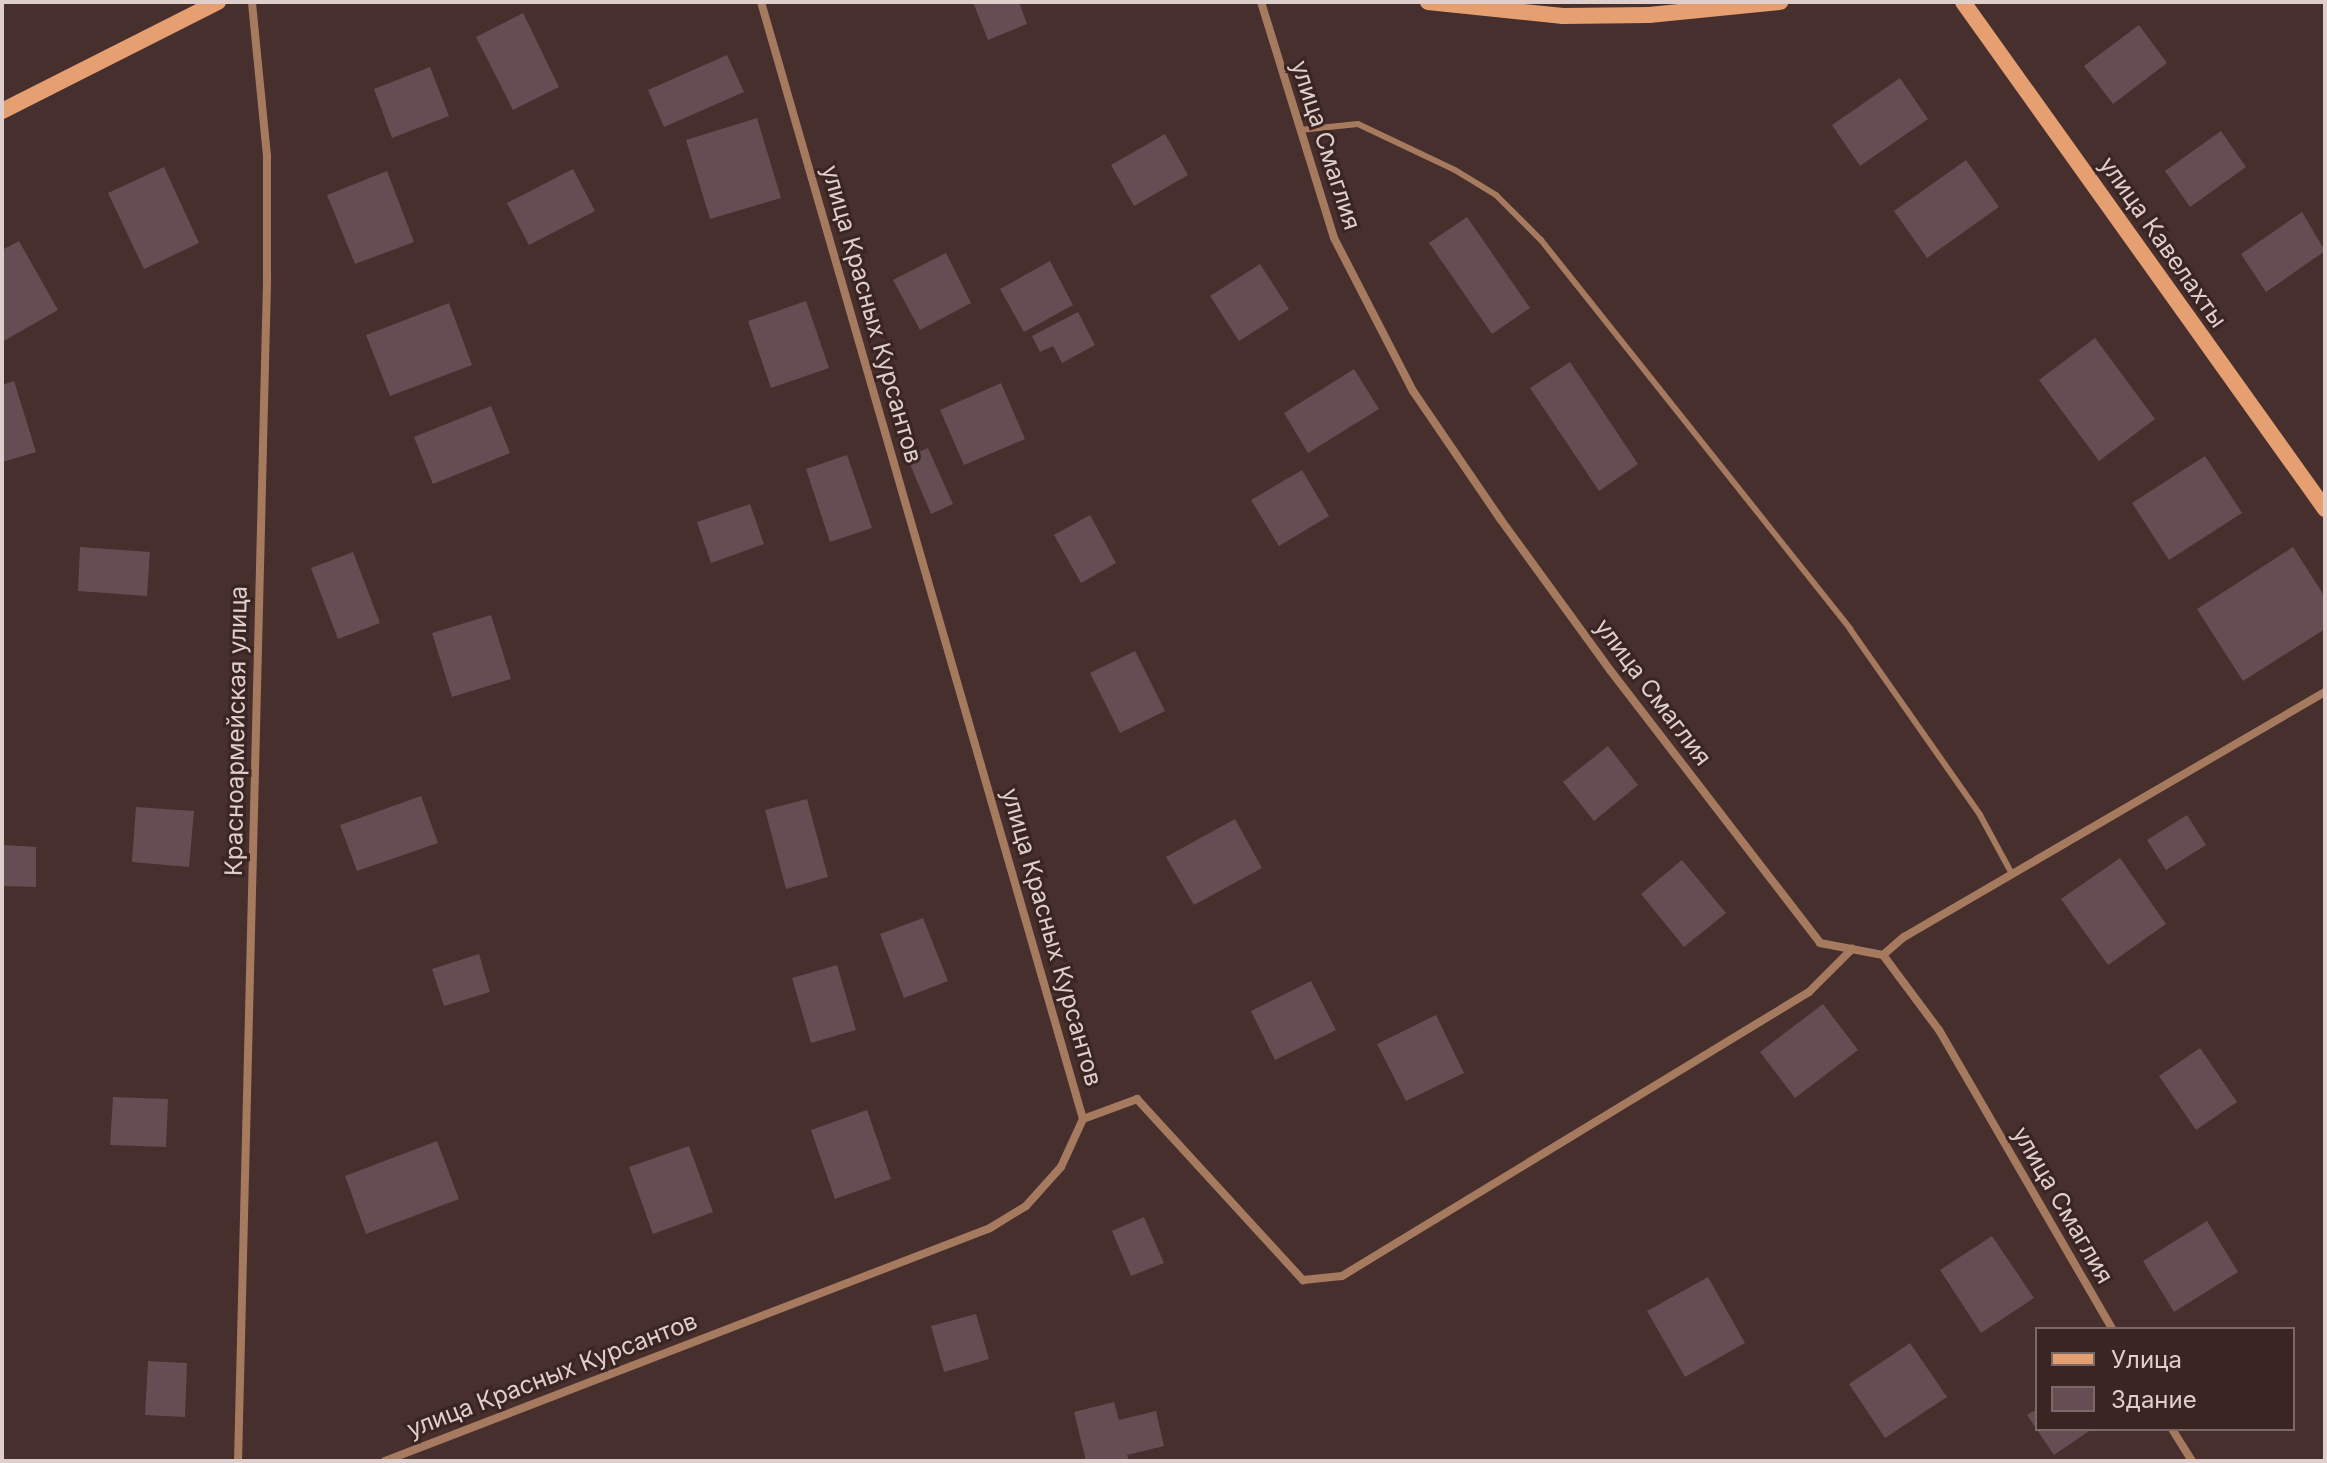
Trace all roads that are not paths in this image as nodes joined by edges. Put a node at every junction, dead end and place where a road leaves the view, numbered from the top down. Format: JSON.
{"nodes":[{"id":1,"x":218,"y":2,"type":"edge"},
{"id":2,"x":252,"y":2,"type":"edge"},
{"id":3,"x":761,"y":2,"type":"edge"},
{"id":4,"x":1261,"y":2,"type":"edge"},
{"id":5,"x":1428,"y":2,"type":"edge"},
{"id":6,"x":1780,"y":2,"type":"edge"},
{"id":7,"x":1963,"y":2,"type":"edge"},
{"id":8,"x":2,"y":111,"type":"edge"},
{"id":9,"x":1300,"y":130,"type":"junction"},
{"id":10,"x":2325,"y":509,"type":"edge"},
{"id":11,"x":2325,"y":692,"type":"edge"},
{"id":12,"x":2012,"y":874,"type":"junction"},
{"id":13,"x":1852,"y":949,"type":"junction"},
{"id":14,"x":1883,"y":955,"type":"junction"},
{"id":15,"x":1083,"y":1119,"type":"junction"},
{"id":16,"x":2111,"y":1327,"type":"edge"},
{"id":17,"x":2173,"y":1431,"type":"edge"},
{"id":18,"x":238,"y":1461,"type":"edge"},
{"id":19,"x":385,"y":1461,"type":"edge"},
{"id":20,"x":2192,"y":1461,"type":"edge"}],
"edges":[{"from":1,"to":8,"type":"street"},
{"from":2,"to":18,"type":"street","name":"Красноармейская улица"},
{"from":3,"to":15,"type":"street","name":"улица Красных Курсантов"},
{"from":4,"to":9,"type":"street","name":"улица Смаглия"},
{"from":5,"to":6,"type":"street"},
{"from":7,"to":10,"type":"street","name":"улица Кавелахты"},
{"from":9,"to":12,"type":"lane"},
{"from":9,"to":13,"type":"street","name":"улица Смаглия"},
{"from":11,"to":12,"type":"street"},
{"from":12,"to":14,"type":"street"},
{"from":13,"to":14,"type":"street","name":"улица Смаглия"},
{"from":13,"to":15,"type":"street"},
{"from":14,"to":16,"type":"street","name":"улица Смаглия"},
{"from":15,"to":19,"type":"street","name":"улица Красных Курсантов"},
{"from":17,"to":20,"type":"street"}]}
